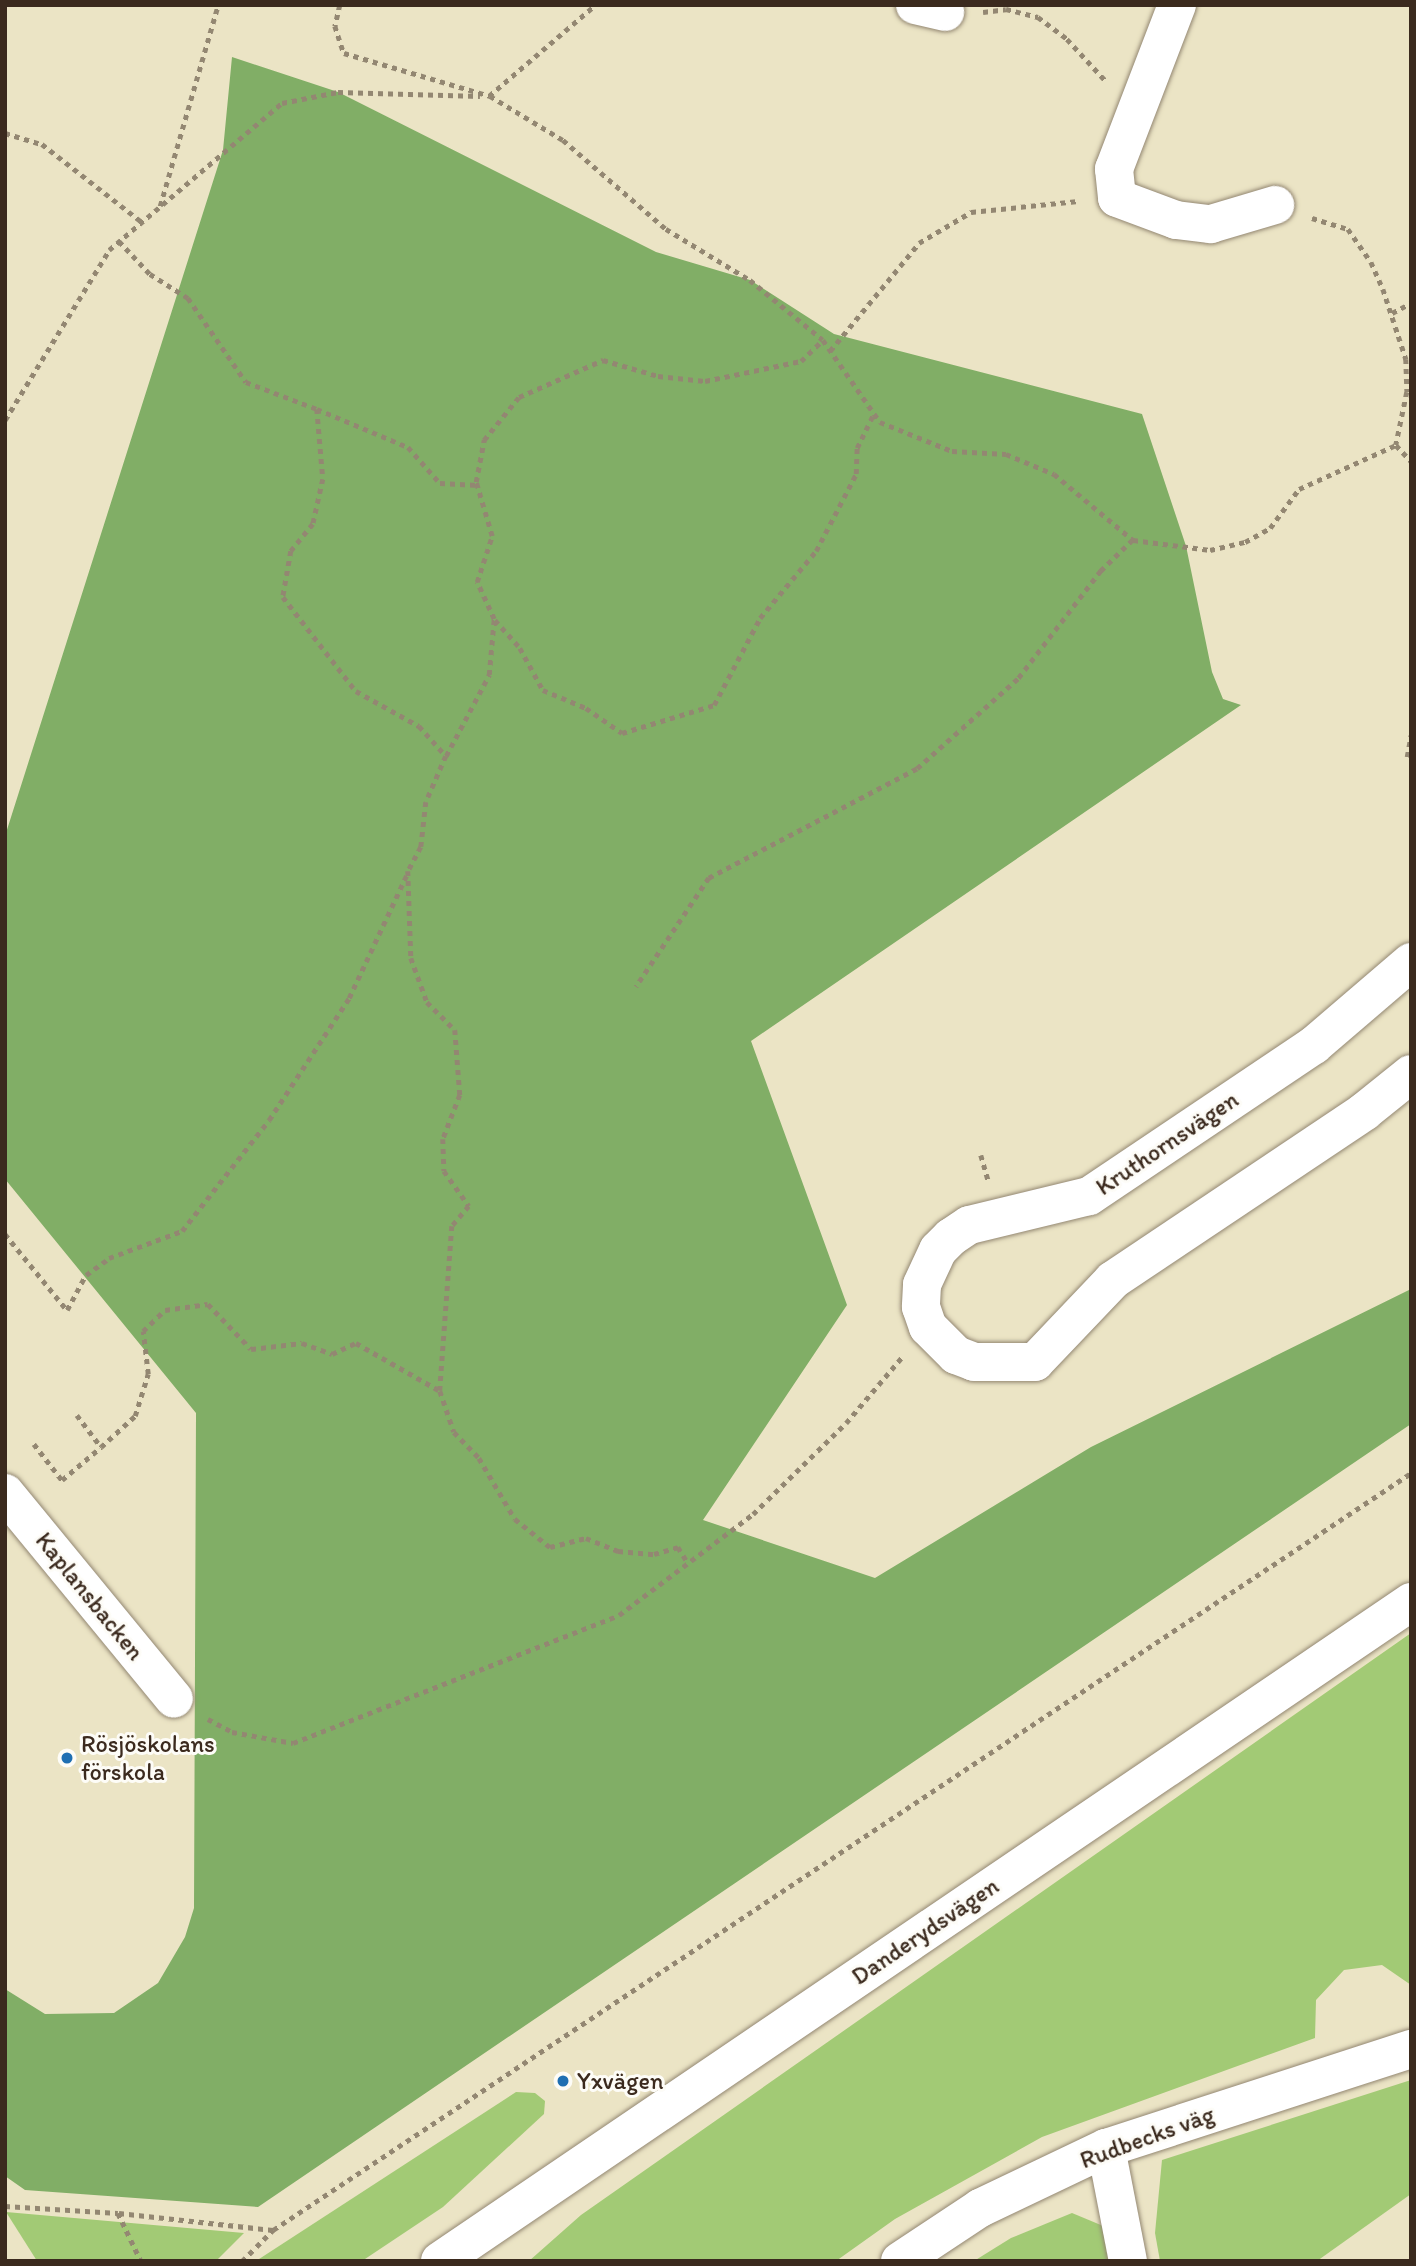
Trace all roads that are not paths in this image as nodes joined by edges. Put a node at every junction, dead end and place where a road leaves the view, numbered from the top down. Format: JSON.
{"nodes":[{"id":1,"x":1177,"y":5,"type":"edge"},
{"id":2,"x":1292,"y":211,"type":"road end"},
{"id":3,"x":1411,"y":962,"type":"edge"},
{"id":4,"x":1411,"y":1074,"type":"edge"},
{"id":5,"x":5,"y":1493,"type":"edge"},
{"id":6,"x":1411,"y":1602,"type":"edge"},
{"id":7,"x":174,"y":1699,"type":"road end"},
{"id":8,"x":1411,"y":2049,"type":"edge"},
{"id":9,"x":1107,"y":2148,"type":"junction"},
{"id":10,"x":440,"y":2261,"type":"edge"},
{"id":11,"x":900,"y":2261,"type":"edge"},
{"id":12,"x":1128,"y":2261,"type":"edge"}],
"edges":[{"from":1,"to":2,"type":"street"},
{"from":3,"to":4,"type":"street","name":"Kruthornsvägen"},
{"from":5,"to":7,"type":"street","name":"Kaplansbacken"},
{"from":6,"to":10,"type":"street","name":"Danderydsvägen"},
{"from":8,"to":9,"type":"street","name":"Rudbecks väg"},
{"from":9,"to":11,"type":"street","name":"Rudbecks väg"},
{"from":9,"to":12,"type":"street"}]}
